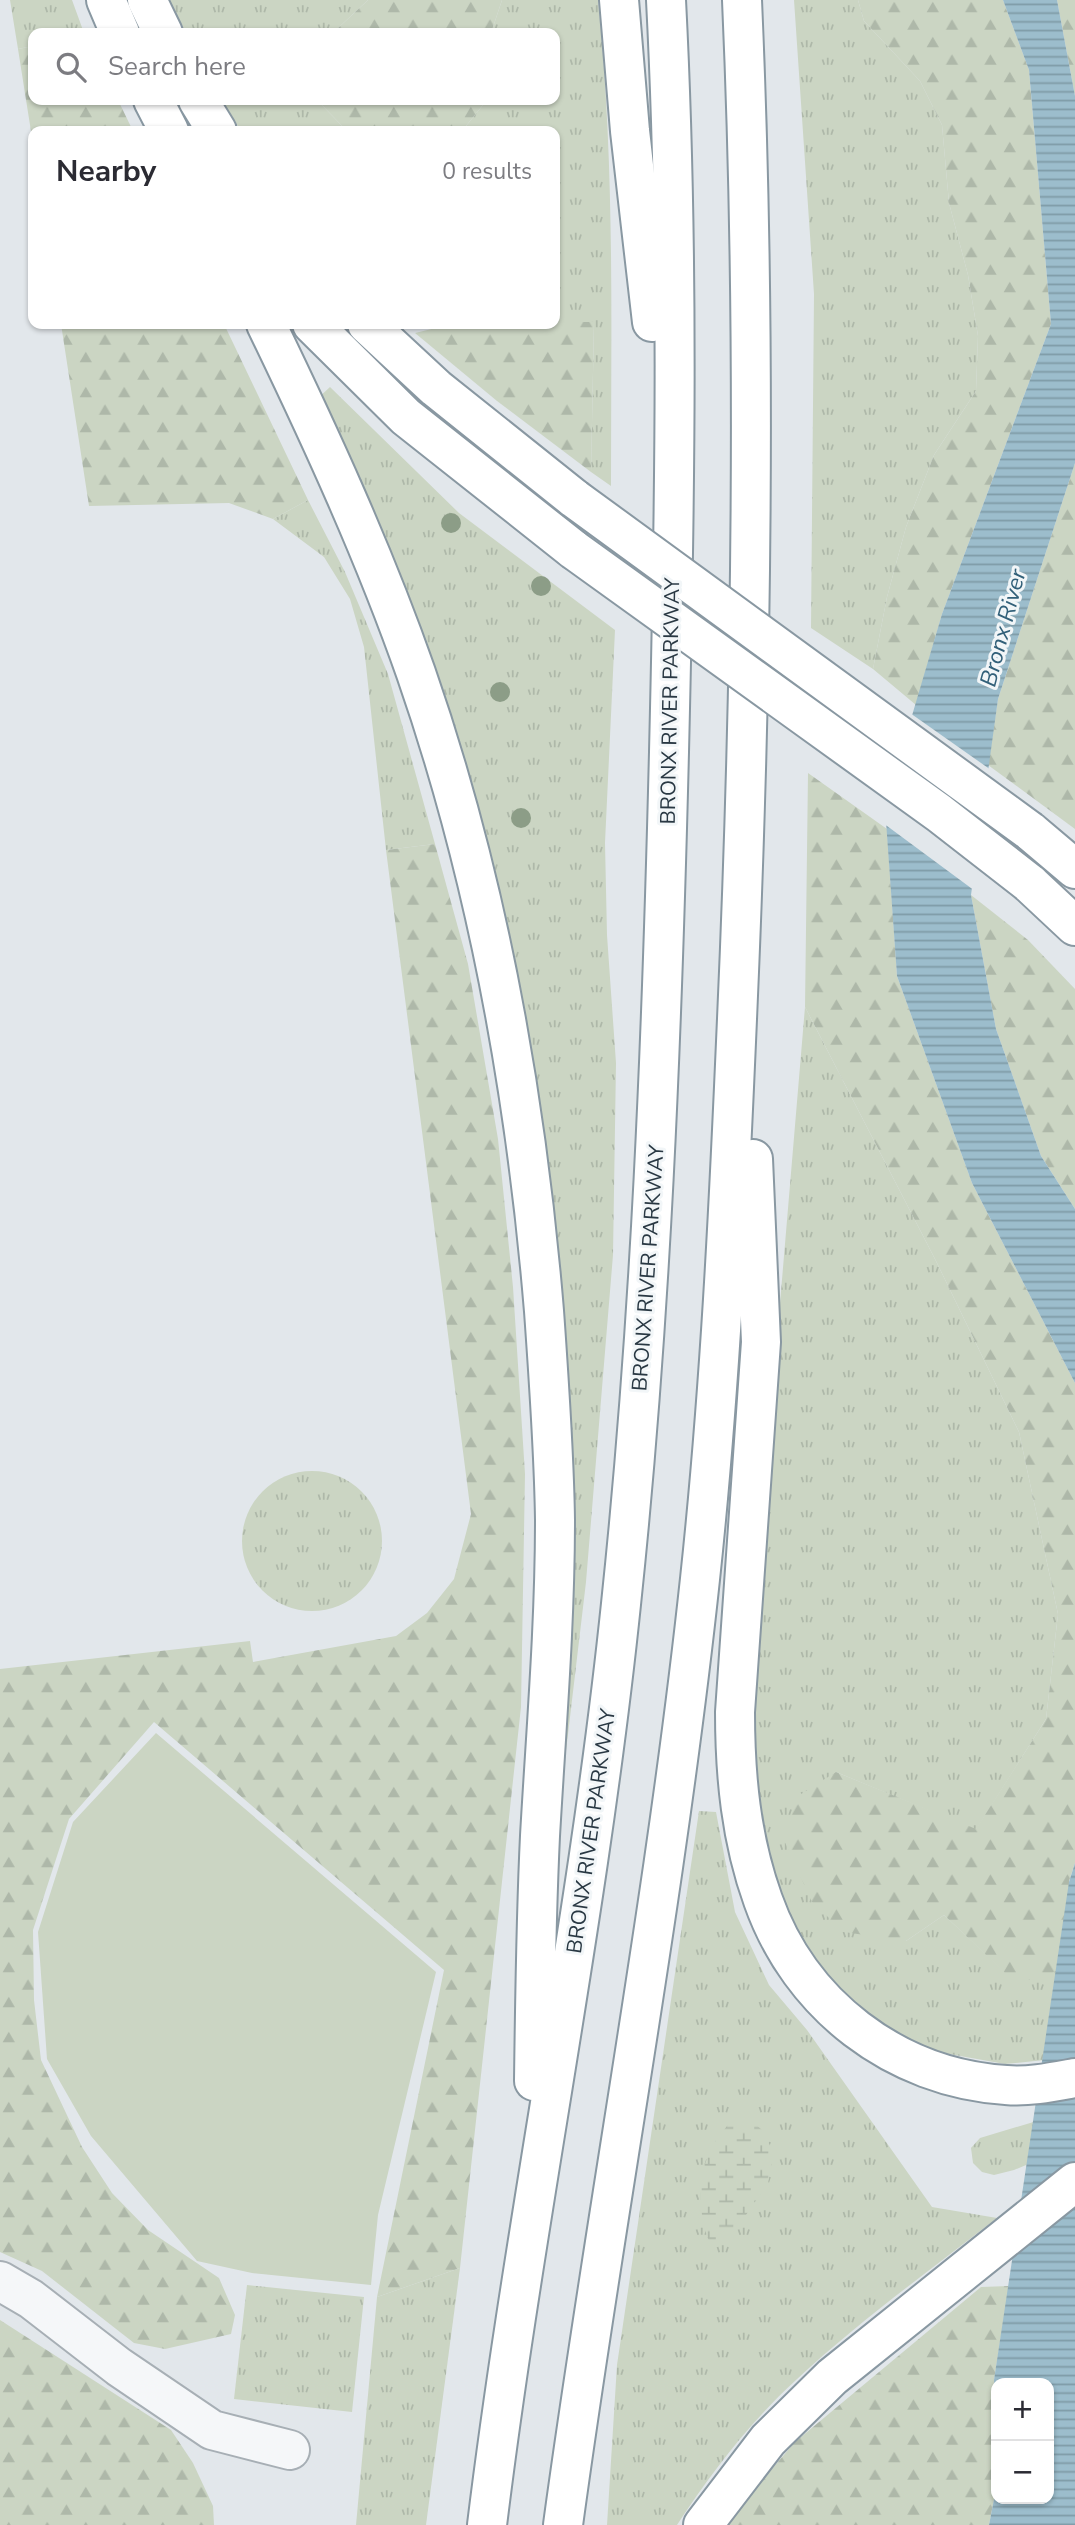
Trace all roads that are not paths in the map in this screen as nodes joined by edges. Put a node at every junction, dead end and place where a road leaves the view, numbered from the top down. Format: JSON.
{"nodes":[{"id":1,"x":106,"y":0,"type":"edge"},
{"id":2,"x":147,"y":0,"type":"edge"},
{"id":3,"x":619,"y":0,"type":"edge"},
{"id":4,"x":666,"y":0,"type":"edge"},
{"id":5,"x":742,"y":0,"type":"edge"},
{"id":6,"x":118,"y":28,"type":"edge"},
{"id":7,"x":161,"y":28,"type":"edge"},
{"id":8,"x":156,"y":105,"type":"edge"},
{"id":9,"x":201,"y":105,"type":"edge"},
{"id":10,"x":166,"y":126,"type":"edge"},
{"id":11,"x":214,"y":126,"type":"edge"},
{"id":12,"x":268,"y":329,"type":"edge"},
{"id":13,"x":317,"y":329,"type":"edge"},
{"id":14,"x":372,"y":329,"type":"edge"},
{"id":15,"x":674,"y":500,"type":"junction"},
{"id":16,"x":1075,"y":869,"type":"edge"},
{"id":17,"x":743,"y":899,"type":"junction"},
{"id":18,"x":1075,"y":926,"type":"edge"},
{"id":19,"x":1075,"y":2078,"type":"edge"},
{"id":20,"x":1075,"y":2182,"type":"edge"},
{"id":21,"x":531,"y":2218,"type":"junction"},
{"id":22,"x":0,"y":2281,"type":"edge"},
{"id":23,"x":290,"y":2450,"type":"dead end"},
{"id":24,"x":487,"y":2525,"type":"edge"},
{"id":25,"x":564,"y":2525,"type":"edge"},
{"id":26,"x":703,"y":2525,"type":"edge"}],
"edges":[{"from":1,"to":6,"type":"highway"},
{"from":2,"to":7,"type":"highway"},
{"from":3,"to":15,"type":"highway"},
{"from":4,"to":15,"type":"highway","name":"BRONX RIVER PARKWAY"},
{"from":5,"to":17,"type":"highway"},
{"from":8,"to":10,"type":"highway"},
{"from":9,"to":11,"type":"highway"},
{"from":12,"to":21,"type":"highway"},
{"from":13,"to":18,"type":"highway","bridge":true},
{"from":14,"to":16,"type":"highway","bridge":true},
{"from":15,"to":21,"type":"highway","name":"BRONX RIVER PARKWAY"},
{"from":17,"to":19,"type":"highway"},
{"from":17,"to":25,"type":"highway"},
{"from":20,"to":26,"type":"highway"},
{"from":21,"to":24,"type":"highway","name":"BRONX RIVER PARKWAY"},
{"from":22,"to":23,"type":"lane"}]}
